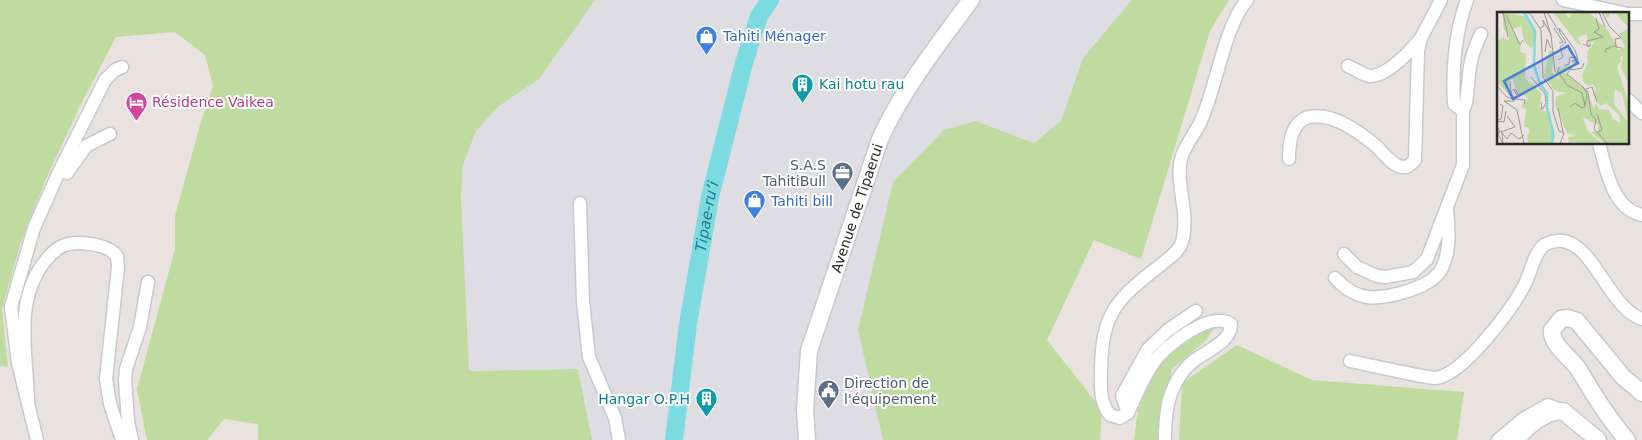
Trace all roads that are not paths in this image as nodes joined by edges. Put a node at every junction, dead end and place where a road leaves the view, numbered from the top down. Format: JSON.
{"nodes":[{"id":1,"x":971,"y":0,"type":"edge"},
{"id":2,"x":1247,"y":0,"type":"edge"},
{"id":3,"x":1441,"y":0,"type":"edge"},
{"id":4,"x":1467,"y":0,"type":"edge"},
{"id":5,"x":1563,"y":0,"type":"edge"},
{"id":6,"x":1619,"y":12,"type":"edge"},
{"id":7,"x":1481,"y":34,"type":"dead end"},
{"id":8,"x":1421,"y":38,"type":"junction"},
{"id":9,"x":1348,"y":66,"type":"dead end"},
{"id":10,"x":122,"y":67,"type":"dead end"},
{"id":11,"x":1630,"y":102,"type":"edge"},
{"id":12,"x":1463,"y":108,"type":"junction"},
{"id":13,"x":1642,"y":113,"type":"edge"},
{"id":14,"x":110,"y":134,"type":"dead end"},
{"id":15,"x":1599,"y":145,"type":"edge"},
{"id":16,"x":1289,"y":159,"type":"dead end"},
{"id":17,"x":580,"y":203,"type":"dead end"},
{"id":18,"x":1447,"y":206,"type":"junction"},
{"id":19,"x":1642,"y":215,"type":"edge"},
{"id":20,"x":1344,"y":254,"type":"dead end"},
{"id":21,"x":21,"y":266,"type":"junction"},
{"id":22,"x":1335,"y":278,"type":"dead end"},
{"id":23,"x":148,"y":282,"type":"dead end"},
{"id":24,"x":1196,"y":311,"type":"dead end"},
{"id":25,"x":1642,"y":319,"type":"edge"},
{"id":26,"x":1350,"y":361,"type":"dead end"},
{"id":27,"x":1642,"y":393,"type":"edge"},
{"id":28,"x":28,"y":401,"type":"junction"},
{"id":29,"x":1563,"y":411,"type":"junction"},
{"id":30,"x":1128,"y":414,"type":"junction"},
{"id":31,"x":37,"y":440,"type":"edge"},
{"id":32,"x":122,"y":440,"type":"edge"},
{"id":33,"x":132,"y":440,"type":"edge"},
{"id":34,"x":619,"y":440,"type":"edge"},
{"id":35,"x":807,"y":440,"type":"edge"},
{"id":36,"x":1165,"y":440,"type":"edge"},
{"id":37,"x":1498,"y":440,"type":"edge"},
{"id":38,"x":1516,"y":440,"type":"edge"},
{"id":39,"x":1598,"y":440,"type":"edge"},
{"id":40,"x":1627,"y":440,"type":"edge"}],
"edges":[{"from":1,"to":35,"type":"main road","name":"Avenue de Tipaerui"},
{"from":2,"to":30,"type":"street"},
{"from":3,"to":8,"type":"street"},
{"from":4,"to":12,"type":"street"},
{"from":5,"to":6,"type":"street"},
{"from":7,"to":12,"type":"street"},
{"from":8,"to":9,"type":"street"},
{"from":8,"to":16,"type":"street"},
{"from":10,"to":21,"type":"street"},
{"from":11,"to":13,"type":"street"},
{"from":12,"to":18,"type":"street"},
{"from":14,"to":21,"type":"street"},
{"from":15,"to":19,"type":"street"},
{"from":17,"to":34,"type":"street"},
{"from":18,"to":20,"type":"street"},
{"from":18,"to":22,"type":"street"},
{"from":21,"to":28,"type":"street"},
{"from":23,"to":33,"type":"street"},
{"from":24,"to":30,"type":"street"},
{"from":25,"to":26,"type":"street"},
{"from":27,"to":40,"type":"main road"},
{"from":28,"to":31,"type":"street"},
{"from":28,"to":32,"type":"street"},
{"from":29,"to":37,"type":"street"},
{"from":29,"to":38,"type":"main road"},
{"from":29,"to":39,"type":"main road"},
{"from":30,"to":36,"type":"street"}]}
